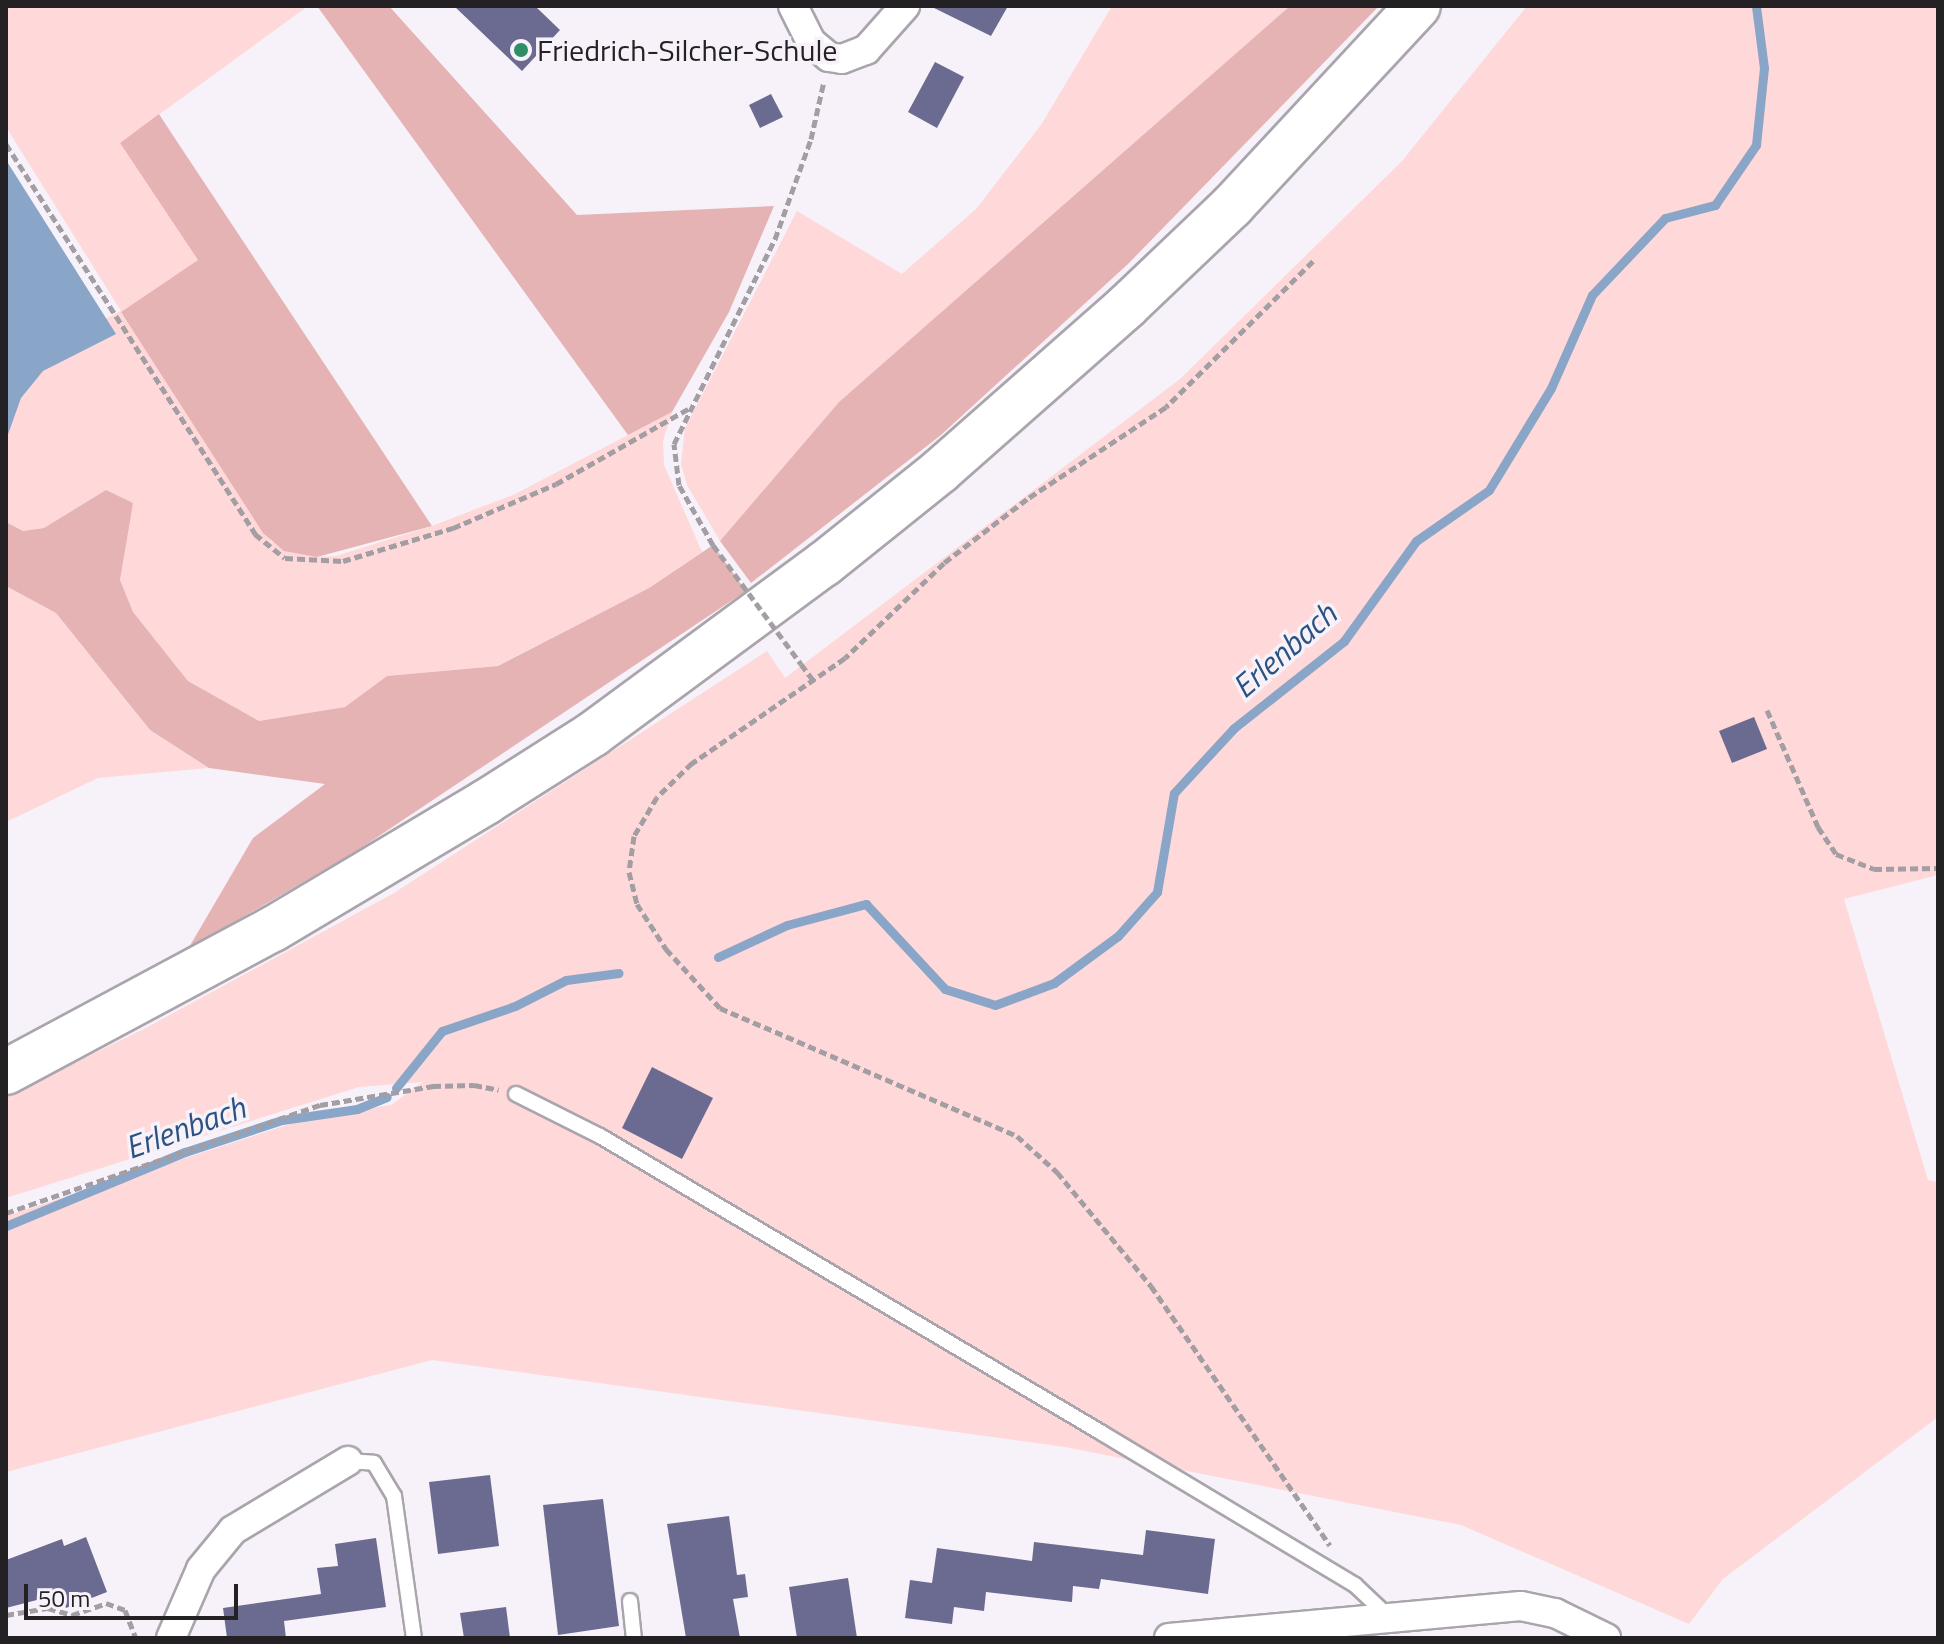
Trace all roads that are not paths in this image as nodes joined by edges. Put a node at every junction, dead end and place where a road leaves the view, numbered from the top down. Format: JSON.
{"nodes":[{"id":1,"x":793,"y":6,"type":"edge"},
{"id":2,"x":905,"y":6,"type":"edge"},
{"id":3,"x":1418,"y":6,"type":"edge"},
{"id":4,"x":6,"y":1072,"type":"edge"},
{"id":5,"x":516,"y":1094,"type":"road end"},
{"id":6,"x":348,"y":1461,"type":"joint"},
{"id":7,"x":630,"y":1601,"type":"dead end"},
{"id":8,"x":1392,"y":1628,"type":"edge"},
{"id":9,"x":171,"y":1638,"type":"edge"},
{"id":10,"x":414,"y":1638,"type":"edge"},
{"id":11,"x":634,"y":1638,"type":"edge"},
{"id":12,"x":1169,"y":1638,"type":"edge"},
{"id":13,"x":1606,"y":1638,"type":"edge"}],
"edges":[{"from":1,"to":2,"type":"street"},
{"from":3,"to":4,"type":"main road"},
{"from":5,"to":8,"type":"lane"},
{"from":6,"to":9,"type":"street"},
{"from":6,"to":10,"type":"lane"},
{"from":7,"to":11,"type":"lane"},
{"from":8,"to":12,"type":"street"},
{"from":8,"to":13,"type":"street"}]}
